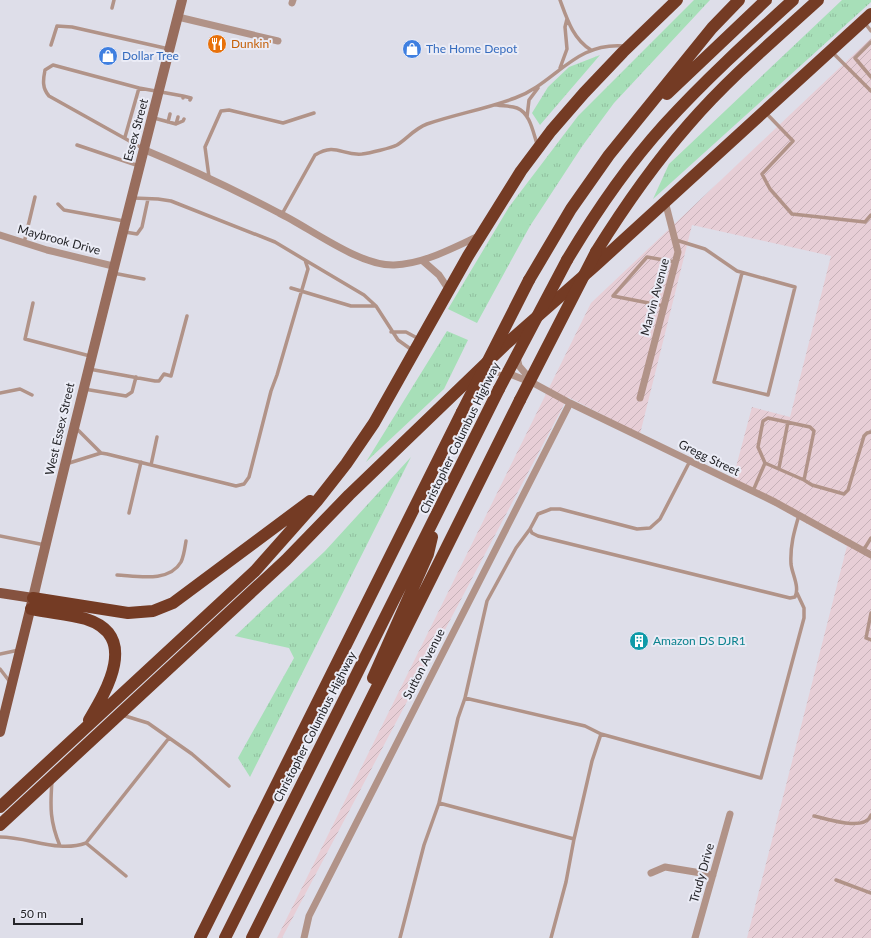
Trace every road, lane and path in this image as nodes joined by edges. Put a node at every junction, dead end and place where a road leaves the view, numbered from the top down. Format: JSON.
{"nodes":[{"id":1,"x":114,"y":0,"type":"edge"},
{"id":2,"x":182,"y":0,"type":"edge"},
{"id":3,"x":560,"y":0,"type":"edge"},
{"id":4,"x":677,"y":0,"type":"edge"},
{"id":5,"x":739,"y":0,"type":"edge"},
{"id":6,"x":766,"y":0,"type":"edge"},
{"id":7,"x":793,"y":0,"type":"edge"},
{"id":8,"x":818,"y":0,"type":"edge"},
{"id":9,"x":112,"y":8,"type":"dead end"},
{"id":10,"x":178,"y":17,"type":"junction"},
{"id":11,"x":867,"y":17,"type":"edge"},
{"id":12,"x":567,"y":19,"type":"junction"},
{"id":13,"x":871,"y":31,"type":"edge"},
{"id":14,"x":278,"y":41,"type":"dead end"},
{"id":15,"x":871,"y":42,"type":"edge"},
{"id":16,"x":51,"y":45,"type":"dead end"},
{"id":17,"x":629,"y":46,"type":"junction"},
{"id":18,"x":170,"y":50,"type":"junction"},
{"id":19,"x":591,"y":50,"type":"junction"},
{"id":20,"x":830,"y":51,"type":"junction"},
{"id":21,"x":559,"y":69,"type":"junction"},
{"id":22,"x":871,"y":77,"type":"edge"},
{"id":23,"x":539,"y":86,"type":"junction"},
{"id":24,"x":139,"y":88,"type":"junction"},
{"id":25,"x":871,"y":91,"type":"edge"},
{"id":26,"x":160,"y":92,"type":"junction"},
{"id":27,"x":190,"y":100,"type":"dead end"},
{"id":28,"x":496,"y":105,"type":"junction"},
{"id":29,"x":764,"y":111,"type":"junction"},
{"id":30,"x":314,"y":113,"type":"dead end"},
{"id":31,"x":170,"y":114,"type":"dead end"},
{"id":32,"x":153,"y":117,"type":"junction"},
{"id":33,"x":178,"y":117,"type":"dead end"},
{"id":34,"x":527,"y":118,"type":"junction"},
{"id":35,"x":184,"y":119,"type":"dead end"},
{"id":36,"x":168,"y":122,"type":"junction"},
{"id":37,"x":176,"y":124,"type":"junction"},
{"id":38,"x":628,"y":130,"type":"junction"},
{"id":39,"x":125,"y":137,"type":"junction"},
{"id":40,"x":77,"y":145,"type":"dead end"},
{"id":41,"x":539,"y":148,"type":"junction"},
{"id":42,"x":145,"y":150,"type":"junction"},
{"id":43,"x":140,"y":166,"type":"junction"},
{"id":44,"x":209,"y":177,"type":"junction"},
{"id":45,"x":35,"y":197,"type":"dead end"},
{"id":46,"x":132,"y":198,"type":"junction"},
{"id":47,"x":148,"y":199,"type":"junction"},
{"id":48,"x":665,"y":202,"type":"junction"},
{"id":49,"x":58,"y":204,"type":"dead end"},
{"id":50,"x":282,"y":214,"type":"junction"},
{"id":51,"x":871,"y":215,"type":"edge"},
{"id":52,"x":126,"y":221,"type":"junction"},
{"id":53,"x":122,"y":232,"type":"junction"},
{"id":54,"x":0,"y":235,"type":"edge"},
{"id":55,"x":481,"y":235,"type":"junction"},
{"id":56,"x":676,"y":240,"type":"junction"},
{"id":57,"x":24,"y":243,"type":"junction"},
{"id":58,"x":305,"y":260,"type":"junction"},
{"id":59,"x":423,"y":261,"type":"junction"},
{"id":60,"x":676,"y":263,"type":"junction"},
{"id":61,"x":112,"y":269,"type":"junction"},
{"id":62,"x":742,"y":272,"type":"junction"},
{"id":63,"x":144,"y":279,"type":"dead end"},
{"id":64,"x":291,"y":288,"type":"dead end"},
{"id":65,"x":449,"y":290,"type":"junction"},
{"id":66,"x":302,"y":291,"type":"junction"},
{"id":67,"x":33,"y":303,"type":"dead end"},
{"id":68,"x":376,"y":306,"type":"junction"},
{"id":69,"x":664,"y":306,"type":"junction"},
{"id":70,"x":187,"y":316,"type":"dead end"},
{"id":71,"x":392,"y":332,"type":"junction"},
{"id":72,"x":519,"y":333,"type":"junction"},
{"id":73,"x":421,"y":340,"type":"junction"},
{"id":74,"x":414,"y":352,"type":"junction"},
{"id":75,"x":91,"y":356,"type":"junction"},
{"id":76,"x":88,"y":368,"type":"junction"},
{"id":77,"x":136,"y":377,"type":"junction"},
{"id":78,"x":466,"y":382,"type":"junction"},
{"id":79,"x":535,"y":384,"type":"junction"},
{"id":80,"x":83,"y":388,"type":"junction"},
{"id":81,"x":0,"y":393,"type":"edge"},
{"id":82,"x":32,"y":394,"type":"dead end"},
{"id":83,"x":640,"y":398,"type":"dead end"},
{"id":84,"x":570,"y":403,"type":"junction"},
{"id":85,"x":788,"y":422,"type":"junction"},
{"id":86,"x":74,"y":425,"type":"junction"},
{"id":87,"x":871,"y":432,"type":"edge"},
{"id":88,"x":157,"y":437,"type":"dead end"},
{"id":89,"x":101,"y":453,"type":"junction"},
{"id":90,"x":690,"y":461,"type":"junction"},
{"id":91,"x":141,"y":462,"type":"junction"},
{"id":92,"x":765,"y":463,"type":"junction"},
{"id":93,"x":65,"y":465,"type":"junction"},
{"id":94,"x":151,"y":465,"type":"junction"},
{"id":95,"x":779,"y":468,"type":"junction"},
{"id":96,"x":804,"y":480,"type":"junction"},
{"id":97,"x":327,"y":488,"type":"junction"},
{"id":98,"x":753,"y":491,"type":"junction"},
{"id":99,"x":129,"y":513,"type":"dead end"},
{"id":100,"x":799,"y":515,"type":"junction"},
{"id":101,"x":435,"y":520,"type":"junction"},
{"id":102,"x":530,"y":528,"type":"junction"},
{"id":103,"x":0,"y":536,"type":"edge"},
{"id":104,"x":871,"y":538,"type":"edge"},
{"id":105,"x":186,"y":541,"type":"dead end"},
{"id":106,"x":46,"y":545,"type":"junction"},
{"id":107,"x":863,"y":551,"type":"junction"},
{"id":108,"x":871,"y":555,"type":"edge"},
{"id":109,"x":117,"y":575,"type":"dead end"},
{"id":110,"x":0,"y":593,"type":"edge"},
{"id":111,"x":797,"y":593,"type":"junction"},
{"id":112,"x":32,"y":604,"type":"junction"},
{"id":113,"x":871,"y":613,"type":"edge"},
{"id":114,"x":871,"y":640,"type":"edge"},
{"id":115,"x":22,"y":649,"type":"junction"},
{"id":116,"x":0,"y":654,"type":"edge"},
{"id":117,"x":0,"y":668,"type":"edge"},
{"id":118,"x":12,"y":686,"type":"junction"},
{"id":119,"x":465,"y":698,"type":"junction"},
{"id":120,"x":0,"y":714,"type":"edge"},
{"id":121,"x":119,"y":714,"type":"junction"},
{"id":122,"x":1,"y":729,"type":"edge"},
{"id":123,"x":81,"y":732,"type":"junction"},
{"id":124,"x":600,"y":734,"type":"junction"},
{"id":125,"x":169,"y":738,"type":"junction"},
{"id":126,"x":349,"y":741,"type":"junction"},
{"id":127,"x":52,"y":777,"type":"junction"},
{"id":128,"x":229,"y":786,"type":"dead end"},
{"id":129,"x":439,"y":803,"type":"junction"},
{"id":130,"x":0,"y":807,"type":"edge"},
{"id":131,"x":730,"y":814,"type":"dead end"},
{"id":132,"x":871,"y":815,"type":"edge"},
{"id":133,"x":814,"y":816,"type":"dead end"},
{"id":134,"x":0,"y":826,"type":"edge"},
{"id":135,"x":0,"y":837,"type":"edge"},
{"id":136,"x":574,"y":839,"type":"junction"},
{"id":137,"x":86,"y":843,"type":"junction"},
{"id":138,"x":60,"y":846,"type":"junction"},
{"id":139,"x":651,"y":873,"type":"dead end"},
{"id":140,"x":713,"y":875,"type":"junction"},
{"id":141,"x":126,"y":876,"type":"dead end"},
{"id":142,"x":836,"y":880,"type":"dead end"},
{"id":143,"x":871,"y":893,"type":"edge"},
{"id":144,"x":200,"y":938,"type":"edge"},
{"id":145,"x":226,"y":938,"type":"edge"},
{"id":146,"x":252,"y":938,"type":"edge"},
{"id":147,"x":304,"y":938,"type":"edge"},
{"id":148,"x":400,"y":938,"type":"edge"},
{"id":149,"x":550,"y":938,"type":"edge"},
{"id":150,"x":695,"y":938,"type":"edge"}],
"edges":[{"from":1,"to":9,"type":"lane"},
{"from":2,"to":10,"type":"main road","name":"Essex Street"},
{"from":3,"to":12,"type":"lane"},
{"from":4,"to":17,"type":"highway"},
{"from":5,"to":38,"type":"highway","name":"Christopher Columbus Highway"},
{"from":6,"to":38,"type":"highway","name":"Christopher Columbus Highway"},
{"from":7,"to":101,"type":"highway","name":"Christopher Columbus Highway","bridge":true},
{"from":8,"to":126,"type":"highway","bridge":true},
{"from":10,"to":14,"type":"street"},
{"from":10,"to":18,"type":"main road","name":"Essex Street"},
{"from":11,"to":13,"type":"lane"},
{"from":11,"to":20,"type":"highway"},
{"from":12,"to":19,"type":"lane"},
{"from":12,"to":21,"type":"lane"},
{"from":15,"to":22,"type":"lane"},
{"from":16,"to":18,"type":"lane"},
{"from":17,"to":19,"type":"lane"},
{"from":17,"to":41,"type":"highway"},
{"from":18,"to":26,"type":"main road","name":"Essex Street"},
{"from":19,"to":21,"type":"lane"},
{"from":20,"to":25,"type":"lane"},
{"from":20,"to":29,"type":"highway"},
{"from":21,"to":23,"type":"lane"},
{"from":23,"to":28,"type":"lane"},
{"from":23,"to":34,"type":"lane"},
{"from":24,"to":26,"type":"lane"},
{"from":24,"to":39,"type":"lane"},
{"from":24,"to":39,"type":"lane"},
{"from":26,"to":27,"type":"lane"},
{"from":26,"to":32,"type":"main road","name":"Essex Street"},
{"from":28,"to":34,"type":"lane"},
{"from":28,"to":50,"type":"lane"},
{"from":29,"to":48,"type":"highway"},
{"from":29,"to":51,"type":"lane"},
{"from":30,"to":44,"type":"lane"},
{"from":31,"to":36,"type":"lane"},
{"from":32,"to":36,"type":"lane"},
{"from":32,"to":42,"type":"main road","name":"Essex Street"},
{"from":33,"to":37,"type":"lane"},
{"from":34,"to":41,"type":"lane"},
{"from":35,"to":37,"type":"lane"},
{"from":36,"to":37,"type":"lane"},
{"from":38,"to":144,"type":"highway","name":"Christopher Columbus Highway","bridge":true},
{"from":39,"to":42,"type":"lane"},
{"from":40,"to":43,"type":"lane"},
{"from":41,"to":55,"type":"highway"},
{"from":42,"to":43,"type":"main road","name":"Essex Street"},
{"from":42,"to":44,"type":"street"},
{"from":43,"to":46,"type":"main road","name":"Essex Street"},
{"from":44,"to":50,"type":"street"},
{"from":45,"to":57,"type":"lane"},
{"from":46,"to":47,"type":"lane"},
{"from":46,"to":52,"type":"main road","name":"Essex Street"},
{"from":47,"to":53,"type":"lane"},
{"from":47,"to":58,"type":"lane"},
{"from":48,"to":56,"type":"street","name":"Marvin Avenue"},
{"from":48,"to":72,"type":"highway"},
{"from":49,"to":52,"type":"lane"},
{"from":50,"to":59,"type":"street"},
{"from":52,"to":53,"type":"main road","name":"Essex Street"},
{"from":53,"to":61,"type":"main road","name":"Essex Street"},
{"from":54,"to":57,"type":"street","name":"Maybrook Drive"},
{"from":55,"to":59,"type":"street"},
{"from":55,"to":65,"type":"highway"},
{"from":56,"to":60,"type":"street","name":"Marvin Avenue"},
{"from":56,"to":62,"type":"lane"},
{"from":57,"to":61,"type":"street","name":"Maybrook Drive"},
{"from":58,"to":66,"type":"lane"},
{"from":58,"to":68,"type":"lane"},
{"from":59,"to":65,"type":"street"},
{"from":60,"to":69,"type":"street","name":"Marvin Avenue"},
{"from":60,"to":69,"type":"lane"},
{"from":61,"to":63,"type":"lane"},
{"from":61,"to":75,"type":"main road","name":"West Essex Street"},
{"from":62,"to":62,"type":"lane"},
{"from":64,"to":66,"type":"lane"},
{"from":65,"to":73,"type":"highway"},
{"from":66,"to":68,"type":"lane"},
{"from":66,"to":94,"type":"lane"},
{"from":67,"to":75,"type":"lane"},
{"from":68,"to":71,"type":"lane"},
{"from":69,"to":83,"type":"street","name":"Marvin Avenue"},
{"from":70,"to":77,"type":"lane"},
{"from":71,"to":73,"type":"lane"},
{"from":71,"to":74,"type":"lane"},
{"from":72,"to":78,"type":"highway"},
{"from":72,"to":79,"type":"street","name":"Gregg Street"},
{"from":73,"to":74,"type":"highway"},
{"from":74,"to":97,"type":"highway"},
{"from":75,"to":76,"type":"main road","name":"West Essex Street"},
{"from":76,"to":77,"type":"lane"},
{"from":76,"to":80,"type":"main road","name":"West Essex Street"},
{"from":77,"to":80,"type":"lane"},
{"from":78,"to":79,"type":"street","name":"Gregg Street"},
{"from":78,"to":121,"type":"highway"},
{"from":79,"to":84,"type":"street","name":"Gregg Street"},
{"from":80,"to":86,"type":"main road","name":"West Essex Street"},
{"from":81,"to":82,"type":"lane"},
{"from":84,"to":90,"type":"street","name":"Gregg Street"},
{"from":84,"to":147,"type":"street","name":"Sutton Avenue"},
{"from":85,"to":92,"type":"lane"},
{"from":85,"to":95,"type":"lane"},
{"from":85,"to":96,"type":"lane"},
{"from":86,"to":89,"type":"lane"},
{"from":86,"to":93,"type":"main road","name":"West Essex Street"},
{"from":87,"to":96,"type":"lane"},
{"from":88,"to":94,"type":"lane"},
{"from":89,"to":91,"type":"lane"},
{"from":89,"to":93,"type":"lane"},
{"from":90,"to":98,"type":"street","name":"Gregg Street"},
{"from":90,"to":102,"type":"lane"},
{"from":91,"to":94,"type":"lane"},
{"from":91,"to":99,"type":"lane"},
{"from":92,"to":95,"type":"lane"},
{"from":92,"to":98,"type":"lane"},
{"from":93,"to":106,"type":"main road","name":"West Essex Street"},
{"from":95,"to":96,"type":"lane"},
{"from":97,"to":112,"type":"highway"},
{"from":97,"to":123,"type":"highway"},
{"from":98,"to":100,"type":"street","name":"Gregg Street"},
{"from":100,"to":107,"type":"street","name":"Gregg Street"},
{"from":100,"to":111,"type":"lane"},
{"from":101,"to":126,"type":"highway"},
{"from":101,"to":145,"type":"highway","name":"Christopher Columbus Highway"},
{"from":102,"to":111,"type":"lane"},
{"from":102,"to":119,"type":"lane"},
{"from":103,"to":106,"type":"lane"},
{"from":104,"to":107,"type":"lane"},
{"from":105,"to":109,"type":"lane"},
{"from":106,"to":112,"type":"main road","name":"West Essex Street"},
{"from":107,"to":108,"type":"street","name":"Gregg Street"},
{"from":110,"to":112,"type":"main road"},
{"from":111,"to":124,"type":"lane"},
{"from":112,"to":115,"type":"main road"},
{"from":112,"to":123,"type":"highway"},
{"from":113,"to":114,"type":"lane"},
{"from":115,"to":116,"type":"lane"},
{"from":115,"to":118,"type":"main road"},
{"from":117,"to":118,"type":"lane"},
{"from":118,"to":122,"type":"main road"},
{"from":119,"to":124,"type":"lane"},
{"from":119,"to":129,"type":"lane"},
{"from":120,"to":122,"type":"lane"},
{"from":121,"to":125,"type":"lane"},
{"from":121,"to":127,"type":"highway"},
{"from":123,"to":130,"type":"highway"},
{"from":124,"to":136,"type":"lane"},
{"from":125,"to":128,"type":"lane"},
{"from":125,"to":137,"type":"lane"},
{"from":126,"to":146,"type":"highway"},
{"from":127,"to":134,"type":"highway"},
{"from":127,"to":138,"type":"lane"},
{"from":129,"to":136,"type":"lane"},
{"from":129,"to":148,"type":"lane"},
{"from":131,"to":140,"type":"street","name":"Trudy Drive"},
{"from":132,"to":133,"type":"lane"},
{"from":135,"to":138,"type":"lane"},
{"from":136,"to":149,"type":"lane"},
{"from":137,"to":138,"type":"lane"},
{"from":137,"to":141,"type":"lane"},
{"from":139,"to":140,"type":"street"},
{"from":140,"to":150,"type":"street","name":"Trudy Drive"},
{"from":142,"to":143,"type":"lane"}]}
